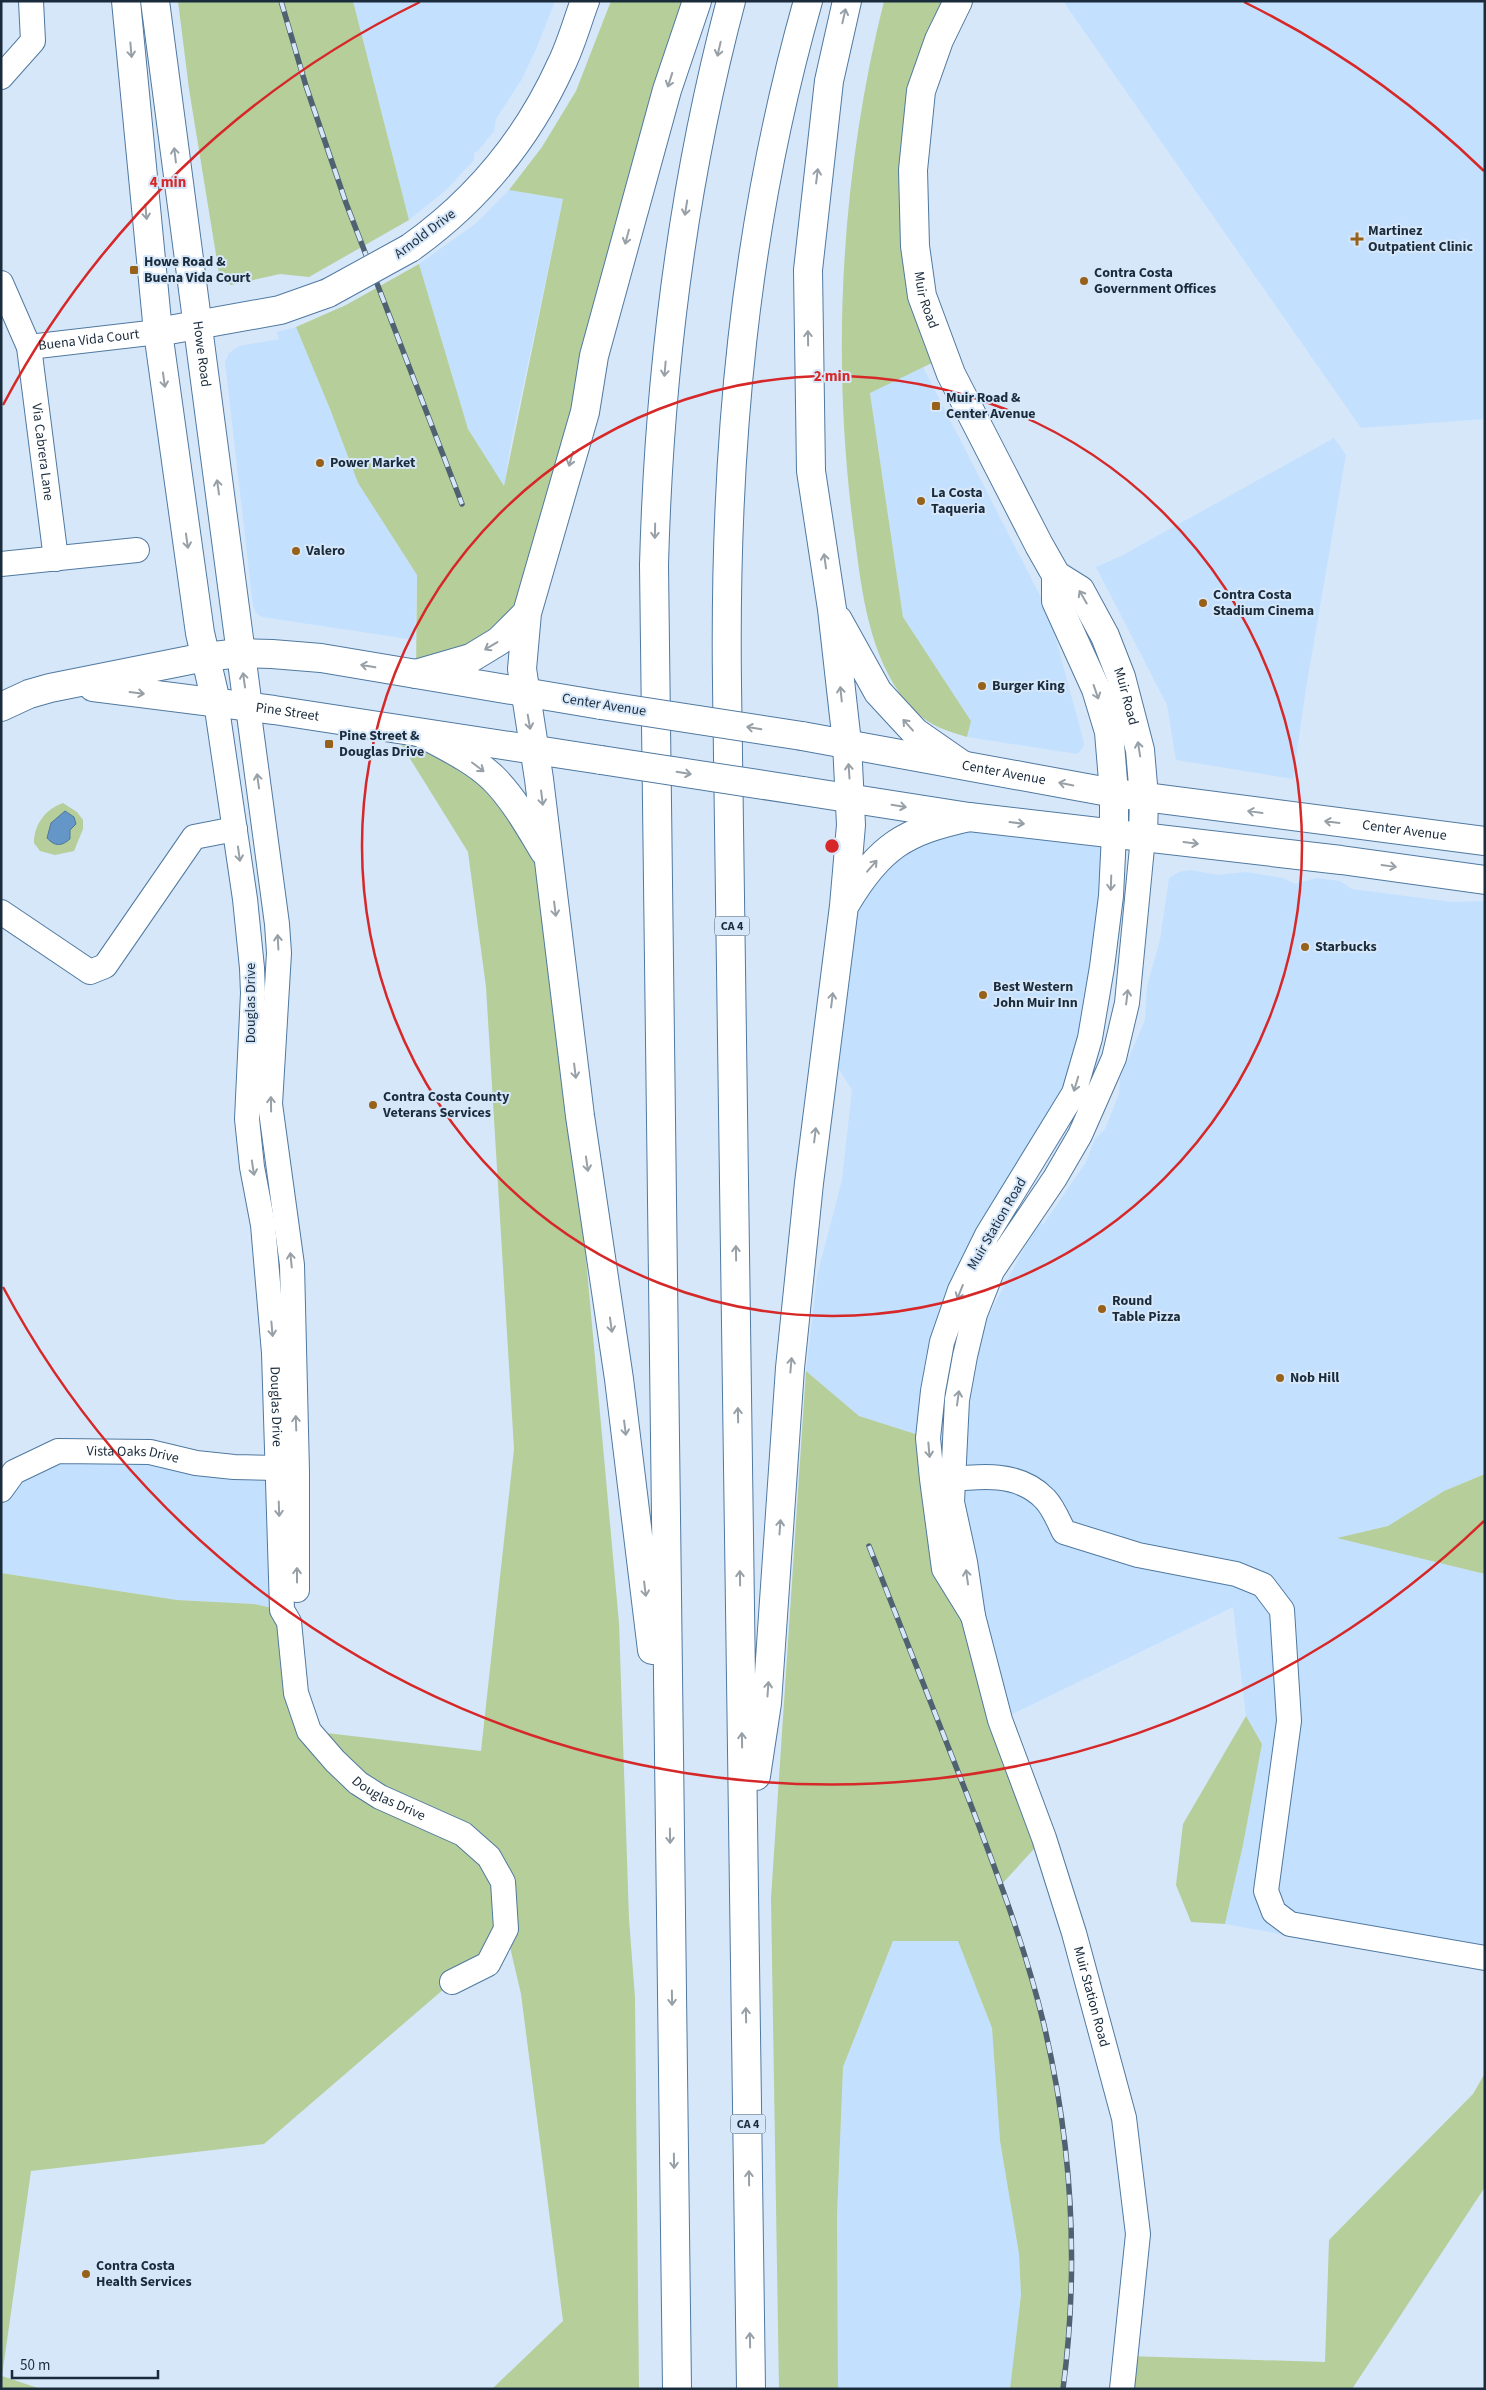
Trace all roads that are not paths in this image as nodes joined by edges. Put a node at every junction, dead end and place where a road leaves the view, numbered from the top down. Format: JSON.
{"nodes":[{"id":1,"x":31,"y":1,"type":"edge"},
{"id":2,"x":126,"y":1,"type":"edge"},
{"id":3,"x":155,"y":1,"type":"edge"},
{"id":4,"x":585,"y":1,"type":"edge"},
{"id":5,"x":697,"y":1,"type":"edge"},
{"id":6,"x":731,"y":1,"type":"edge"},
{"id":7,"x":808,"y":1,"type":"edge"},
{"id":8,"x":847,"y":1,"type":"edge"},
{"id":9,"x":958,"y":1,"type":"edge"},
{"id":10,"x":1,"y":77,"type":"edge"},
{"id":11,"x":1,"y":283,"type":"edge"},
{"id":12,"x":197,"y":325,"type":"junction"},
{"id":13,"x":158,"y":332,"type":"junction"},
{"id":14,"x":29,"y":346,"type":"junction"},
{"id":15,"x":137,"y":550,"type":"dead end"},
{"id":16,"x":56,"y":559,"type":"junction"},
{"id":17,"x":1,"y":564,"type":"edge"},
{"id":18,"x":1056,"y":576,"type":"junction"},
{"id":19,"x":832,"y":609,"type":"junction"},
{"id":20,"x":527,"y":613,"type":"junction"},
{"id":21,"x":240,"y":653,"type":"junction"},
{"id":22,"x":205,"y":657,"type":"junction"},
{"id":23,"x":416,"y":674,"type":"junction"},
{"id":24,"x":71,"y":684,"type":"junction"},
{"id":25,"x":524,"y":693,"type":"junction"},
{"id":26,"x":216,"y":702,"type":"junction"},
{"id":27,"x":1,"y":707,"type":"edge"},
{"id":28,"x":248,"y":707,"type":"junction"},
{"id":29,"x":421,"y":733,"type":"junction"},
{"id":30,"x":847,"y":743,"type":"junction"},
{"id":31,"x":534,"y":750,"type":"junction"},
{"id":32,"x":961,"y":764,"type":"junction"},
{"id":33,"x":1114,"y":793,"type":"junction"},
{"id":34,"x":1144,"y":797,"type":"junction"},
{"id":35,"x":851,"y":799,"type":"junction"},
{"id":36,"x":969,"y":817,"type":"junction"},
{"id":37,"x":235,"y":829,"type":"junction"},
{"id":38,"x":1114,"y":834,"type":"junction"},
{"id":39,"x":1143,"y":837,"type":"junction"},
{"id":40,"x":1485,"y":841,"type":"edge"},
{"id":41,"x":550,"y":861,"type":"junction"},
{"id":42,"x":1485,"y":880,"type":"edge"},
{"id":43,"x":844,"y":906,"type":"junction"},
{"id":44,"x":1,"y":912,"type":"edge"},
{"id":45,"x":278,"y":1468,"type":"junction"},
{"id":46,"x":942,"y":1480,"type":"junction"},
{"id":47,"x":1,"y":1490,"type":"edge"},
{"id":48,"x":289,"y":1622,"type":"junction"},
{"id":49,"x":669,"y":1787,"type":"junction"},
{"id":50,"x":744,"y":1859,"type":"junction"},
{"id":51,"x":1485,"y":1958,"type":"edge"},
{"id":52,"x":452,"y":1982,"type":"dead end"},
{"id":53,"x":674,"y":2189,"type":"junction"},
{"id":54,"x":658,"y":2389,"type":"edge"},
{"id":55,"x":677,"y":2389,"type":"edge"},
{"id":56,"x":751,"y":2389,"type":"edge"},
{"id":57,"x":1122,"y":2389,"type":"edge"}],
"edges":[{"from":1,"to":10,"type":"street"},
{"from":2,"to":13,"type":"main road","one_way":true},
{"from":12,"to":3,"type":"main road","name":"Howe Road","one_way":true},
{"from":4,"to":12,"type":"main road","name":"Arnold Drive","bridge":true},
{"from":5,"to":20,"type":"main road","one_way":true},
{"from":6,"to":49,"type":"main road","one_way":true},
{"from":50,"to":7,"type":"main road","number":"CA 4","one_way":true},
{"from":19,"to":8,"type":"main road","one_way":true},
{"from":9,"to":18,"type":"main road","name":"Muir Road"},
{"from":11,"to":14,"type":"street","name":"Buena Vida Court"},
{"from":12,"to":13,"type":"main road","name":"Arnold Drive"},
{"from":21,"to":12,"type":"main road","name":"Howe Road","one_way":true},
{"from":13,"to":14,"type":"street","name":"Buena Vida Court"},
{"from":13,"to":22,"type":"main road","one_way":true},
{"from":14,"to":16,"type":"street","name":"Via Cabrera Lane"},
{"from":15,"to":16,"type":"street"},
{"from":16,"to":17,"type":"street"},
{"from":18,"to":33,"type":"main road","name":"Muir Road","one_way":true},
{"from":34,"to":18,"type":"main road","name":"Muir Road","one_way":true},
{"from":30,"to":19,"type":"main road","one_way":true},
{"from":32,"to":19,"type":"main road","one_way":true},
{"from":20,"to":23,"type":"main road","one_way":true},
{"from":20,"to":25,"type":"main road"},
{"from":21,"to":22,"type":"main road","name":"Pine Street"},
{"from":23,"to":21,"type":"main road","name":"Pine Street","one_way":true},
{"from":28,"to":21,"type":"main road","name":"Howe Road","one_way":true},
{"from":22,"to":24,"type":"main road","name":"Pine Street"},
{"from":22,"to":26,"type":"main road"},
{"from":23,"to":25,"type":"main road","name":"Pine Street"},
{"from":24,"to":26,"type":"main road","name":"Pine Street","one_way":true},
{"from":24,"to":27,"type":"main road","name":"Pine Street"},
{"from":30,"to":25,"type":"main road","name":"Center Avenue","one_way":true,"bridge":true},
{"from":25,"to":31,"type":"main road","one_way":true},
{"from":26,"to":28,"type":"main road","name":"Pine Street"},
{"from":26,"to":37,"type":"street","name":"Douglas Drive"},
{"from":28,"to":29,"type":"main road","name":"Pine Street"},
{"from":48,"to":28,"type":"street","name":"Douglas Drive","one_way":true},
{"from":29,"to":31,"type":"main road","name":"Pine Street"},
{"from":29,"to":41,"type":"main road","one_way":true},
{"from":30,"to":32,"type":"main road","name":"Center Avenue"},
{"from":35,"to":30,"type":"main road","one_way":true},
{"from":31,"to":35,"type":"main road","one_way":true,"bridge":true},
{"from":31,"to":41,"type":"main road","one_way":true},
{"from":33,"to":32,"type":"main road","name":"Center Avenue","one_way":true},
{"from":33,"to":34,"type":"main road","name":"Center Avenue"},
{"from":33,"to":38,"type":"main road","name":"Muir Road"},
{"from":34,"to":39,"type":"main road","name":"Muir Road"},
{"from":40,"to":34,"type":"main road","name":"Center Avenue","one_way":true},
{"from":35,"to":36,"type":"main road","one_way":true},
{"from":35,"to":43,"type":"main road"},
{"from":36,"to":38,"type":"main road","one_way":true},
{"from":43,"to":36,"type":"main road","one_way":true},
{"from":37,"to":44,"type":"street"},
{"from":37,"to":45,"type":"street","name":"Douglas Drive","one_way":true},
{"from":38,"to":39,"type":"main road"},
{"from":38,"to":46,"type":"street","name":"Muir Station Road","one_way":true},
{"from":39,"to":42,"type":"main road","one_way":true},
{"from":46,"to":39,"type":"street","name":"Muir Station Road","one_way":true},
{"from":41,"to":49,"type":"main road","one_way":true},
{"from":50,"to":43,"type":"main road","one_way":true},
{"from":45,"to":47,"type":"street","name":"Vista Oaks Drive"},
{"from":45,"to":48,"type":"street","name":"Douglas Drive","one_way":true},
{"from":46,"to":51,"type":"street"},
{"from":46,"to":57,"type":"street","name":"Muir Station Road"},
{"from":48,"to":52,"type":"street","name":"Douglas Drive"},
{"from":49,"to":53,"type":"main road","one_way":true},
{"from":56,"to":50,"type":"main road","number":"CA 4","one_way":true},
{"from":53,"to":54,"type":"main road"},
{"from":53,"to":55,"type":"main road"}]}
